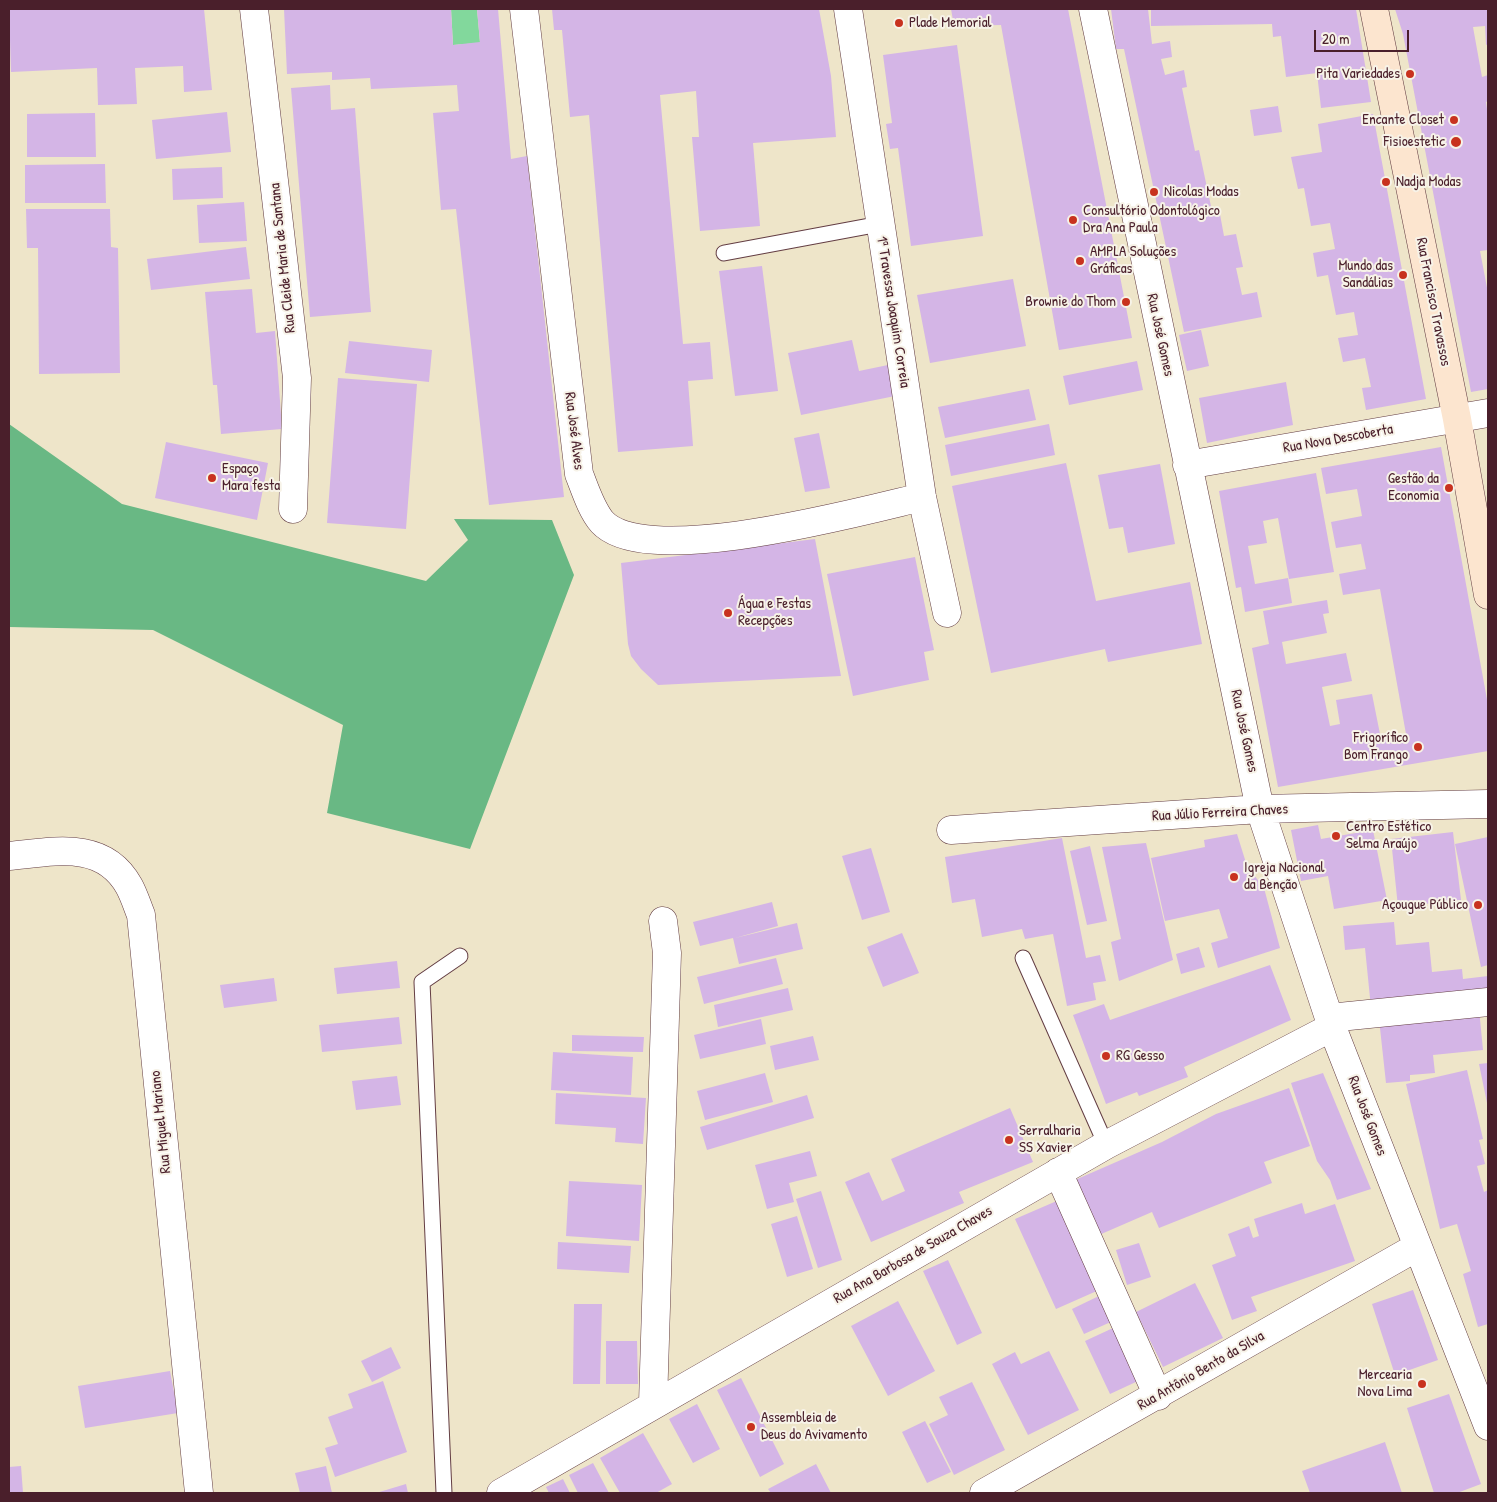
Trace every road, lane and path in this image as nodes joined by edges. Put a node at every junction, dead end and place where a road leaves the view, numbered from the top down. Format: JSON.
{"nodes":[{"id":1,"x":254,"y":9,"type":"edge"},
{"id":2,"x":524,"y":9,"type":"edge"},
{"id":3,"x":848,"y":9,"type":"edge"},
{"id":4,"x":1093,"y":9,"type":"edge"},
{"id":5,"x":1374,"y":9,"type":"edge"},
{"id":6,"x":880,"y":224,"type":"junction"},
{"id":7,"x":724,"y":253,"type":"dead end"},
{"id":8,"x":1488,"y":413,"type":"edge"},
{"id":9,"x":1457,"y":419,"type":"junction"},
{"id":10,"x":1187,"y":465,"type":"junction"},
{"id":11,"x":922,"y":497,"type":"junction"},
{"id":12,"x":293,"y":509,"type":"dead end"},
{"id":13,"x":1488,"y":595,"type":"edge"},
{"id":14,"x":947,"y":613,"type":"dead end"},
{"id":15,"x":1488,"y":804,"type":"edge"},
{"id":16,"x":1260,"y":809,"type":"junction"},
{"id":17,"x":951,"y":830,"type":"dead end"},
{"id":18,"x":9,"y":856,"type":"edge"},
{"id":19,"x":663,"y":921,"type":"dead end"},
{"id":20,"x":460,"y":956,"type":"dead end"},
{"id":21,"x":1023,"y":958,"type":"dead end"},
{"id":22,"x":1488,"y":1002,"type":"edge"},
{"id":23,"x":1330,"y":1022,"type":"junction"},
{"id":24,"x":1106,"y":1145,"type":"junction"},
{"id":25,"x":1058,"y":1172,"type":"junction"},
{"id":26,"x":1417,"y":1247,"type":"junction"},
{"id":27,"x":1158,"y":1396,"type":"junction"},
{"id":28,"x":653,"y":1403,"type":"junction"},
{"id":29,"x":1488,"y":1426,"type":"edge"},
{"id":30,"x":199,"y":1493,"type":"edge"},
{"id":31,"x":444,"y":1493,"type":"edge"},
{"id":32,"x":501,"y":1493,"type":"edge"},
{"id":33,"x":984,"y":1493,"type":"edge"}],
"edges":[{"from":1,"to":12,"type":"street","name":"Rua Cleide Maria de Santana"},
{"from":2,"to":11,"type":"street","name":"Rua José Alves"},
{"from":3,"to":6,"type":"street","name":"1ª Travessa Joaquim Correia"},
{"from":4,"to":10,"type":"street","name":"Rua José Gomes"},
{"from":5,"to":9,"type":"street","name":"Rua Francisco Travassos"},
{"from":6,"to":7,"type":"lane"},
{"from":6,"to":11,"type":"street","name":"1ª Travessa Joaquim Correia"},
{"from":8,"to":9,"type":"street","name":"Rua Nova Descoberta"},
{"from":9,"to":10,"type":"street","name":"Rua Nova Descoberta"},
{"from":9,"to":13,"type":"street","name":"Rua Francisco Travassos"},
{"from":10,"to":16,"type":"street","name":"Rua José Gomes"},
{"from":11,"to":14,"type":"street","name":"1ª Travessa Joaquim Correia"},
{"from":15,"to":16,"type":"street","name":"Rua Júlio Ferreira Chaves"},
{"from":16,"to":17,"type":"street","name":"Rua Júlio Ferreira Chaves"},
{"from":16,"to":23,"type":"street","name":"Rua José Gomes"},
{"from":18,"to":30,"type":"street","name":"Rua Miguel Mariano"},
{"from":19,"to":28,"type":"street"},
{"from":20,"to":31,"type":"lane"},
{"from":21,"to":24,"type":"lane"},
{"from":22,"to":23,"type":"street"},
{"from":23,"to":24,"type":"street","name":"Rua Ana Barbosa de Souza Chaves"},
{"from":23,"to":26,"type":"street","name":"Rua José Gomes"},
{"from":24,"to":25,"type":"street","name":"Rua Ana Barbosa de Souza Chaves"},
{"from":25,"to":27,"type":"street"},
{"from":25,"to":28,"type":"street","name":"Rua Ana Barbosa de Souza Chaves"},
{"from":26,"to":27,"type":"street","name":"Rua Antônio Bento da Silva"},
{"from":26,"to":29,"type":"street","name":"Rua José Gomes"},
{"from":27,"to":33,"type":"street","name":"Rua Antônio Bento da Silva"},
{"from":28,"to":32,"type":"street","name":"Rua Ana Barbosa de Souza Chaves"}]}
